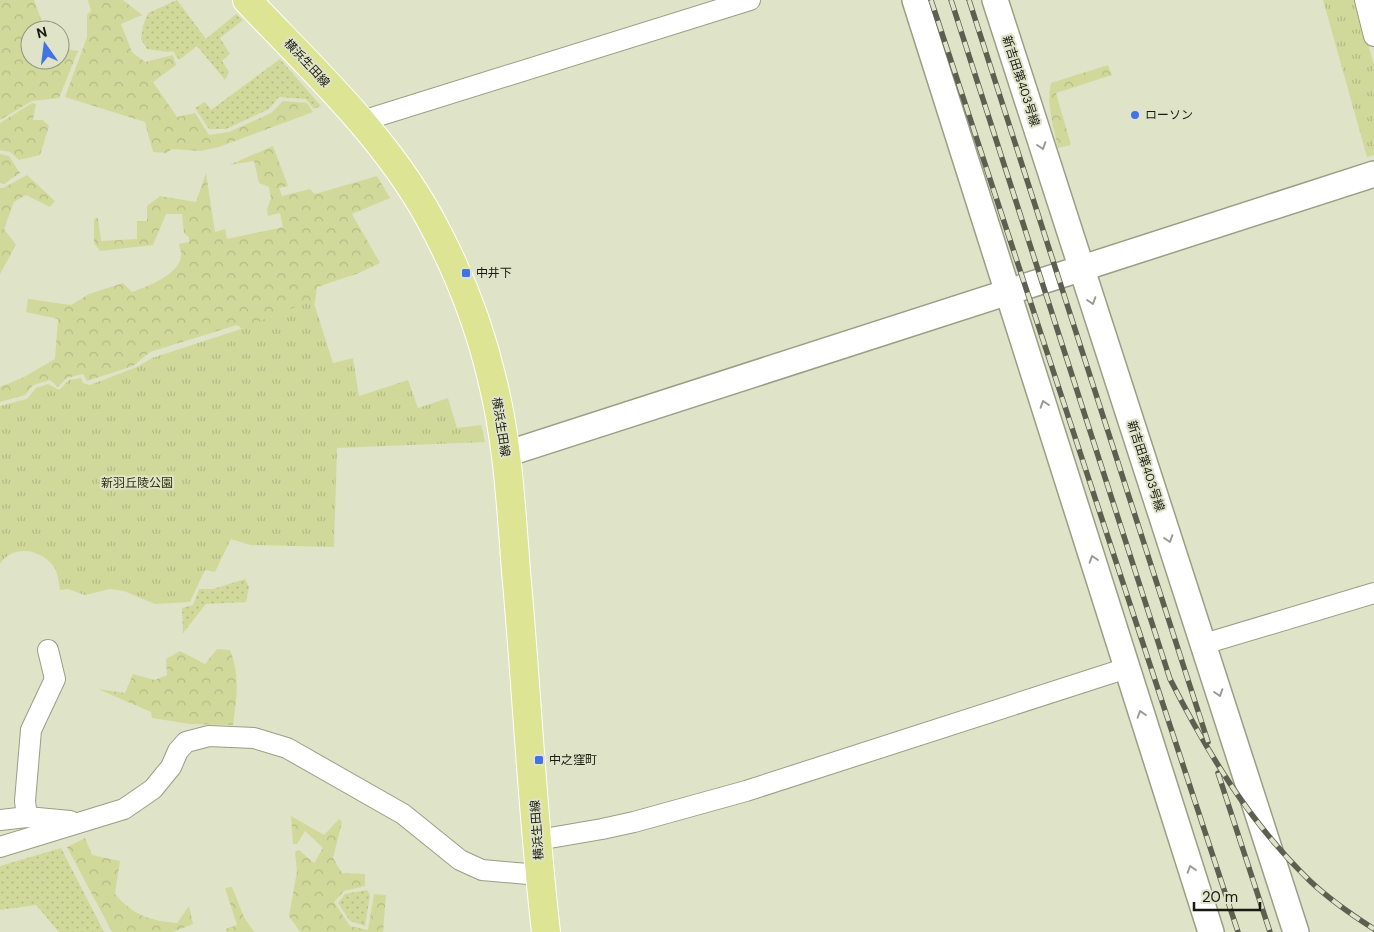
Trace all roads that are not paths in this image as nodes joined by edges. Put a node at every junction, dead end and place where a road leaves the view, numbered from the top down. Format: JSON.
{"nodes":[{"id":1,"x":247,"y":0,"type":"edge"},
{"id":2,"x":750,"y":0,"type":"edge"},
{"id":3,"x":915,"y":0,"type":"edge"},
{"id":4,"x":995,"y":0,"type":"edge"},
{"id":5,"x":1365,"y":0,"type":"edge"},
{"id":6,"x":1374,"y":36,"type":"edge"},
{"id":7,"x":362,"y":121,"type":"junction"},
{"id":8,"x":1374,"y":174,"type":"edge"},
{"id":9,"x":1082,"y":268,"type":"junction"},
{"id":10,"x":1008,"y":292,"type":"junction"},
{"id":11,"x":506,"y":454,"type":"junction"},
{"id":12,"x":1374,"y":593,"type":"edge"},
{"id":13,"x":1204,"y":644,"type":"junction"},
{"id":14,"x":48,"y":650,"type":"dead end"},
{"id":15,"x":1127,"y":668,"type":"junction"},
{"id":16,"x":27,"y":817,"type":"junction"},
{"id":17,"x":0,"y":820,"type":"edge"},
{"id":18,"x":81,"y":822,"type":"junction"},
{"id":19,"x":538,"y":840,"type":"junction"},
{"id":20,"x":0,"y":848,"type":"edge"},
{"id":21,"x":539,"y":875,"type":"junction"},
{"id":22,"x":546,"y":932,"type":"edge"},
{"id":23,"x":1211,"y":932,"type":"edge"},
{"id":24,"x":1296,"y":932,"type":"edge"}],
"edges":[{"from":1,"to":7,"type":"main road","name":"横浜生田線"},
{"from":2,"to":7,"type":"street"},
{"from":3,"to":10,"type":"street"},
{"from":4,"to":9,"type":"street","name":"新吉田第403号線","one_way":true},
{"from":5,"to":6,"type":"street"},
{"from":7,"to":11,"type":"main road","name":"横浜生田線"},
{"from":8,"to":9,"type":"street"},
{"from":9,"to":10,"type":"street"},
{"from":9,"to":13,"type":"street","name":"新吉田第403号線","one_way":true},
{"from":10,"to":11,"type":"street"},
{"from":15,"to":10,"type":"street","one_way":true},
{"from":11,"to":19,"type":"main road","name":"横浜生田線"},
{"from":12,"to":13,"type":"street"},
{"from":13,"to":24,"type":"street","name":"新吉田第403号線","one_way":true},
{"from":14,"to":16,"type":"street"},
{"from":15,"to":19,"type":"street"},
{"from":23,"to":15,"type":"street","one_way":true},
{"from":16,"to":17,"type":"street"},
{"from":16,"to":18,"type":"street"},
{"from":18,"to":20,"type":"street"},
{"from":18,"to":21,"type":"street"},
{"from":19,"to":21,"type":"main road","name":"横浜生田線"},
{"from":21,"to":22,"type":"main road","name":"横浜生田線"}]}
